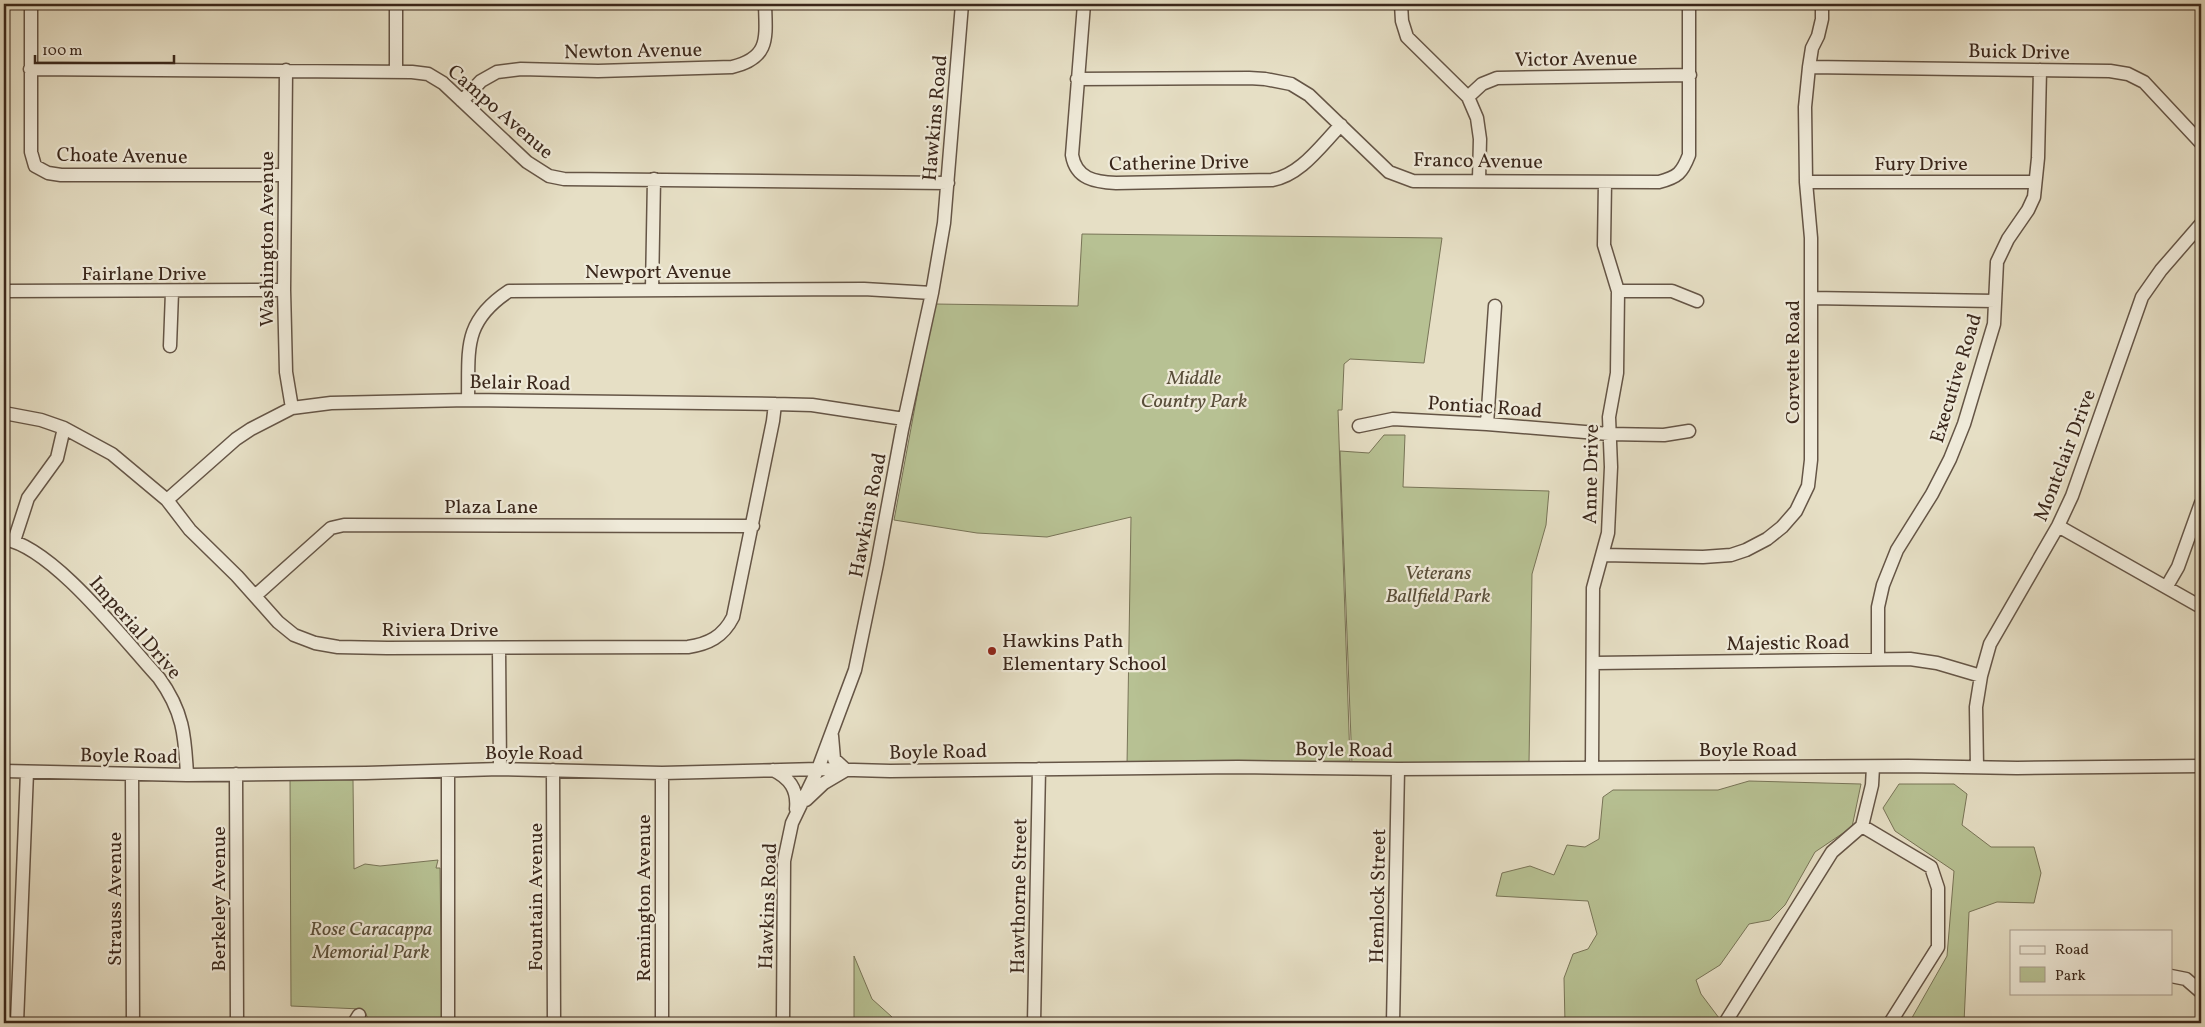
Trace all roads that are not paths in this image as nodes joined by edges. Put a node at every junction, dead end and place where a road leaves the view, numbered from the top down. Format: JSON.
{"nodes":[{"id":1,"x":31,"y":4,"type":"edge"},
{"id":2,"x":396,"y":4,"type":"edge"},
{"id":3,"x":764,"y":4,"type":"edge"},
{"id":4,"x":962,"y":4,"type":"edge"},
{"id":5,"x":1084,"y":4,"type":"edge"},
{"id":6,"x":1401,"y":4,"type":"edge"},
{"id":7,"x":1689,"y":4,"type":"edge"},
{"id":8,"x":1822,"y":4,"type":"edge"},
{"id":9,"x":1809,"y":67,"type":"junction"},
{"id":10,"x":30,"y":69,"type":"junction"},
{"id":11,"x":286,"y":70,"type":"junction"},
{"id":12,"x":396,"y":70,"type":"junction"},
{"id":13,"x":2040,"y":70,"type":"junction"},
{"id":14,"x":1690,"y":75,"type":"junction"},
{"id":15,"x":1078,"y":79,"type":"junction"},
{"id":16,"x":1468,"y":96,"type":"junction"},
{"id":17,"x":462,"y":101,"type":"junction"},
{"id":18,"x":1341,"y":125,"type":"junction"},
{"id":19,"x":2201,"y":143,"type":"edge"},
{"id":20,"x":284,"y":175,"type":"junction"},
{"id":21,"x":654,"y":180,"type":"junction"},
{"id":22,"x":1478,"y":180,"type":"junction"},
{"id":23,"x":1604,"y":182,"type":"junction"},
{"id":24,"x":1806,"y":182,"type":"junction"},
{"id":25,"x":2035,"y":182,"type":"junction"},
{"id":26,"x":948,"y":183,"type":"junction"},
{"id":27,"x":2201,"y":224,"type":"edge"},
{"id":28,"x":284,"y":290,"type":"junction"},
{"id":29,"x":652,"y":290,"type":"junction"},
{"id":30,"x":4,"y":291,"type":"edge"},
{"id":31,"x":1618,"y":291,"type":"junction"},
{"id":32,"x":172,"y":292,"type":"junction"},
{"id":33,"x":932,"y":293,"type":"junction"},
{"id":34,"x":1811,"y":298,"type":"junction"},
{"id":35,"x":1696,"y":301,"type":"dead end"},
{"id":36,"x":1995,"y":301,"type":"junction"},
{"id":37,"x":1495,"y":306,"type":"dead end"},
{"id":38,"x":170,"y":346,"type":"dead end"},
{"id":39,"x":468,"y":400,"type":"junction"},
{"id":40,"x":774,"y":404,"type":"junction"},
{"id":41,"x":292,"y":408,"type":"junction"},
{"id":42,"x":4,"y":413,"type":"edge"},
{"id":43,"x":904,"y":419,"type":"junction"},
{"id":44,"x":1487,"y":424,"type":"junction"},
{"id":45,"x":1359,"y":426,"type":"dead end"},
{"id":46,"x":64,"y":428,"type":"junction"},
{"id":47,"x":1689,"y":431,"type":"dead end"},
{"id":48,"x":1609,"y":434,"type":"junction"},
{"id":49,"x":167,"y":500,"type":"junction"},
{"id":50,"x":2201,"y":503,"type":"edge"},
{"id":51,"x":753,"y":526,"type":"junction"},
{"id":52,"x":2058,"y":526,"type":"junction"},
{"id":53,"x":9,"y":540,"type":"edge"},
{"id":54,"x":1603,"y":555,"type":"junction"},
{"id":55,"x":2167,"y":586,"type":"junction"},
{"id":56,"x":255,"y":596,"type":"junction"},
{"id":57,"x":2201,"y":607,"type":"edge"},
{"id":58,"x":499,"y":648,"type":"junction"},
{"id":59,"x":1878,"y":660,"type":"junction"},
{"id":60,"x":1594,"y":663,"type":"junction"},
{"id":61,"x":1981,"y":676,"type":"junction"},
{"id":62,"x":832,"y":732,"type":"junction"},
{"id":63,"x":2201,"y":766,"type":"edge"},
{"id":64,"x":1873,"y":767,"type":"junction"},
{"id":65,"x":1977,"y":767,"type":"junction"},
{"id":66,"x":1592,"y":768,"type":"junction"},
{"id":67,"x":500,"y":769,"type":"junction"},
{"id":68,"x":818,"y":769,"type":"junction"},
{"id":69,"x":1039,"y":769,"type":"junction"},
{"id":70,"x":1398,"y":769,"type":"junction"},
{"id":71,"x":553,"y":770,"type":"junction"},
{"id":72,"x":773,"y":770,"type":"junction"},
{"id":73,"x":846,"y":770,"type":"junction"},
{"id":74,"x":4,"y":771,"type":"edge"},
{"id":75,"x":448,"y":771,"type":"junction"},
{"id":76,"x":27,"y":772,"type":"junction"},
{"id":77,"x":662,"y":773,"type":"junction"},
{"id":78,"x":132,"y":774,"type":"junction"},
{"id":79,"x":236,"y":774,"type":"junction"},
{"id":80,"x":187,"y":775,"type":"junction"},
{"id":81,"x":796,"y":812,"type":"junction"},
{"id":82,"x":1862,"y":826,"type":"junction"},
{"id":83,"x":2172,"y":976,"type":"edge"},
{"id":84,"x":2200,"y":986,"type":"edge"},
{"id":85,"x":17,"y":1023,"type":"edge"},
{"id":86,"x":133,"y":1023,"type":"edge"},
{"id":87,"x":238,"y":1023,"type":"edge"},
{"id":88,"x":448,"y":1023,"type":"edge"},
{"id":89,"x":554,"y":1023,"type":"edge"},
{"id":90,"x":662,"y":1023,"type":"edge"},
{"id":91,"x":784,"y":1023,"type":"edge"},
{"id":92,"x":1034,"y":1023,"type":"edge"},
{"id":93,"x":1393,"y":1023,"type":"edge"},
{"id":94,"x":1725,"y":1023,"type":"edge"},
{"id":95,"x":1890,"y":1023,"type":"edge"}],
"edges":[{"from":1,"to":10,"type":"street","name":"Choate Avenue"},
{"from":2,"to":12,"type":"street"},
{"from":3,"to":17,"type":"street","name":"Newton Avenue"},
{"from":4,"to":26,"type":"street","name":"Hawkins Road"},
{"from":5,"to":15,"type":"street","name":"Catherine Drive"},
{"from":6,"to":16,"type":"street"},
{"from":7,"to":14,"type":"street","name":"Franco Avenue"},
{"from":8,"to":9,"type":"street","name":"Corvette Road"},
{"from":9,"to":13,"type":"street","name":"Buick Drive"},
{"from":9,"to":24,"type":"street","name":"Corvette Road"},
{"from":10,"to":11,"type":"street","name":"Campo Avenue"},
{"from":10,"to":20,"type":"street","name":"Choate Avenue"},
{"from":11,"to":12,"type":"street","name":"Campo Avenue"},
{"from":11,"to":20,"type":"street","name":"Washington Avenue"},
{"from":12,"to":17,"type":"street","name":"Campo Avenue"},
{"from":13,"to":19,"type":"street","name":"Buick Drive"},
{"from":13,"to":25,"type":"street","name":"Executive Road"},
{"from":14,"to":16,"type":"street","name":"Victor Avenue"},
{"from":14,"to":23,"type":"street","name":"Franco Avenue"},
{"from":15,"to":18,"type":"street","name":"Franco Avenue"},
{"from":15,"to":18,"type":"street","name":"Catherine Drive"},
{"from":16,"to":22,"type":"street"},
{"from":17,"to":21,"type":"street","name":"Campo Avenue"},
{"from":18,"to":22,"type":"street","name":"Franco Avenue"},
{"from":20,"to":28,"type":"street","name":"Washington Avenue"},
{"from":21,"to":26,"type":"street","name":"Campo Avenue"},
{"from":21,"to":29,"type":"street"},
{"from":22,"to":23,"type":"street","name":"Franco Avenue"},
{"from":23,"to":31,"type":"street","name":"Anne Drive"},
{"from":24,"to":25,"type":"street","name":"Fury Drive"},
{"from":24,"to":34,"type":"street","name":"Corvette Road"},
{"from":25,"to":36,"type":"street","name":"Executive Road"},
{"from":26,"to":33,"type":"street","name":"Hawkins Road"},
{"from":27,"to":52,"type":"street","name":"Montclair Drive"},
{"from":28,"to":32,"type":"street","name":"Fairlane Drive"},
{"from":28,"to":41,"type":"street","name":"Washington Avenue"},
{"from":29,"to":33,"type":"street","name":"Newport Avenue"},
{"from":29,"to":39,"type":"street","name":"Newport Avenue"},
{"from":30,"to":32,"type":"street","name":"Fairlane Drive"},
{"from":31,"to":35,"type":"street"},
{"from":31,"to":48,"type":"street","name":"Anne Drive"},
{"from":32,"to":38,"type":"street"},
{"from":33,"to":43,"type":"street","name":"Hawkins Road"},
{"from":34,"to":36,"type":"street"},
{"from":34,"to":54,"type":"street","name":"Corvette Road"},
{"from":36,"to":59,"type":"street","name":"Executive Road"},
{"from":37,"to":44,"type":"street"},
{"from":39,"to":40,"type":"street","name":"Belair Road"},
{"from":39,"to":41,"type":"street","name":"Belair Road"},
{"from":40,"to":43,"type":"street","name":"Belair Road"},
{"from":40,"to":51,"type":"street","name":"Riviera Drive"},
{"from":41,"to":49,"type":"street","name":"Belair Road"},
{"from":42,"to":46,"type":"street","name":"Riviera Drive"},
{"from":43,"to":62,"type":"street","name":"Hawkins Road"},
{"from":44,"to":45,"type":"street","name":"Pontiac Road"},
{"from":44,"to":48,"type":"street","name":"Pontiac Road"},
{"from":46,"to":49,"type":"street","name":"Riviera Drive"},
{"from":46,"to":53,"type":"street"},
{"from":47,"to":48,"type":"street","name":"Pontiac Road"},
{"from":48,"to":54,"type":"street","name":"Anne Drive"},
{"from":49,"to":56,"type":"street","name":"Riviera Drive"},
{"from":50,"to":55,"type":"street"},
{"from":51,"to":56,"type":"street","name":"Plaza Lane"},
{"from":51,"to":58,"type":"street","name":"Riviera Drive"},
{"from":52,"to":55,"type":"street"},
{"from":52,"to":61,"type":"street","name":"Montclair Drive"},
{"from":53,"to":80,"type":"street","name":"Imperial Drive"},
{"from":54,"to":60,"type":"street","name":"Anne Drive"},
{"from":55,"to":57,"type":"street"},
{"from":56,"to":58,"type":"street","name":"Riviera Drive"},
{"from":58,"to":67,"type":"street"},
{"from":59,"to":60,"type":"street","name":"Majestic Road"},
{"from":59,"to":61,"type":"street","name":"Majestic Road"},
{"from":60,"to":66,"type":"street","name":"Anne Drive"},
{"from":61,"to":65,"type":"street","name":"Montclair Drive"},
{"from":62,"to":68,"type":"street","name":"Hawkins Road"},
{"from":62,"to":73,"type":"street"},
{"from":63,"to":65,"type":"street","name":"Boyle Road"},
{"from":64,"to":65,"type":"street","name":"Boyle Road"},
{"from":64,"to":66,"type":"street","name":"Boyle Road"},
{"from":64,"to":82,"type":"street"},
{"from":66,"to":70,"type":"street","name":"Boyle Road"},
{"from":67,"to":71,"type":"street","name":"Boyle Road"},
{"from":67,"to":75,"type":"street","name":"Boyle Road"},
{"from":68,"to":72,"type":"street","name":"Boyle Road"},
{"from":68,"to":73,"type":"street","name":"Boyle Road"},
{"from":68,"to":81,"type":"street","name":"Hawkins Road"},
{"from":69,"to":70,"type":"street","name":"Boyle Road"},
{"from":69,"to":73,"type":"street","name":"Boyle Road"},
{"from":69,"to":92,"type":"street","name":"Hawthorne Street"},
{"from":70,"to":93,"type":"street","name":"Hemlock Street"},
{"from":71,"to":77,"type":"street","name":"Boyle Road"},
{"from":71,"to":89,"type":"street","name":"Fountain Avenue"},
{"from":72,"to":77,"type":"street","name":"Boyle Road"},
{"from":72,"to":81,"type":"street"},
{"from":73,"to":81,"type":"street"},
{"from":74,"to":76,"type":"street","name":"Boyle Road"},
{"from":75,"to":79,"type":"street","name":"Boyle Road"},
{"from":75,"to":88,"type":"street"},
{"from":76,"to":78,"type":"street","name":"Boyle Road"},
{"from":76,"to":85,"type":"street"},
{"from":77,"to":90,"type":"street","name":"Remington Avenue"},
{"from":78,"to":80,"type":"street","name":"Boyle Road"},
{"from":78,"to":86,"type":"street","name":"Strauss Avenue"},
{"from":79,"to":80,"type":"street","name":"Boyle Road"},
{"from":79,"to":87,"type":"street","name":"Berkeley Avenue"},
{"from":81,"to":91,"type":"street","name":"Hawkins Road"},
{"from":82,"to":94,"type":"street"},
{"from":82,"to":95,"type":"street"},
{"from":83,"to":84,"type":"street"}]}
